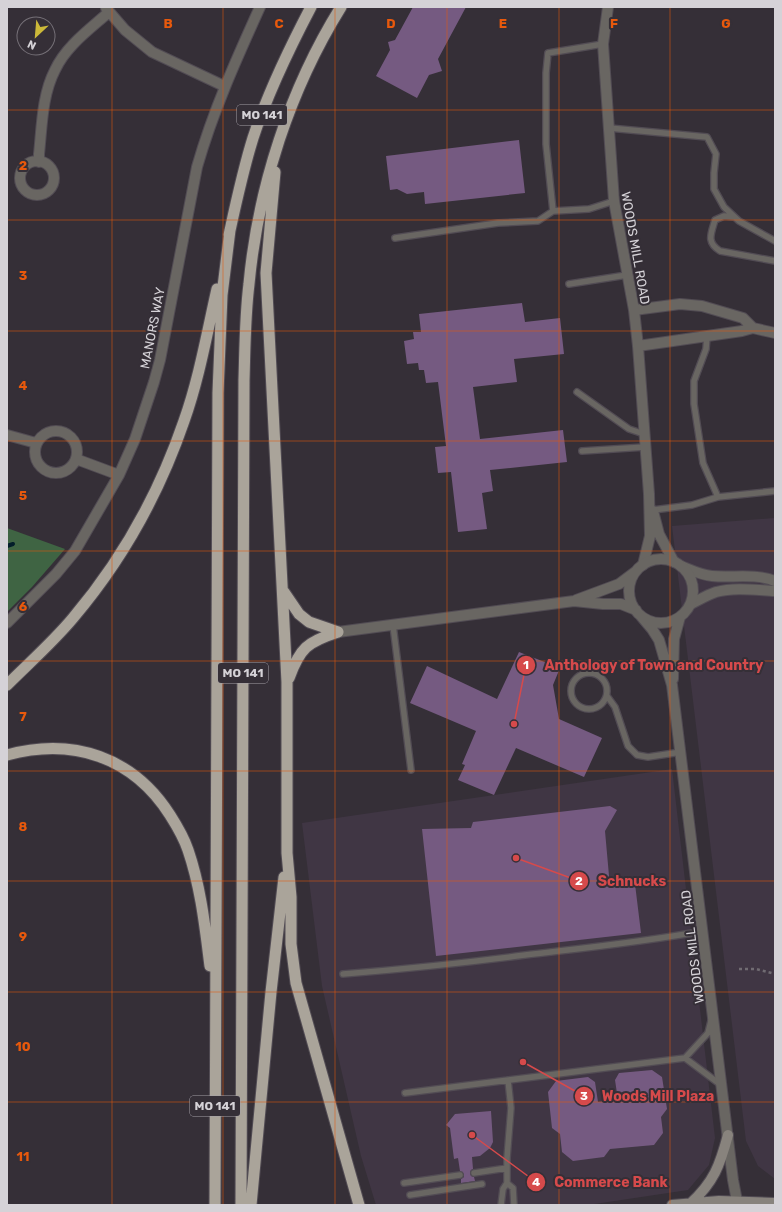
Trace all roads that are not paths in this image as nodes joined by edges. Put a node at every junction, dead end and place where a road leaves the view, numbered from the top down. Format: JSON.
{"nodes":[{"id":1,"x":260,"y":7,"type":"edge"},
{"id":2,"x":312,"y":7,"type":"edge"},
{"id":3,"x":341,"y":7,"type":"edge"},
{"id":4,"x":608,"y":7,"type":"edge"},
{"id":5,"x":107,"y":10,"type":"edge"},
{"id":6,"x":603,"y":44,"type":"junction"},
{"id":7,"x":224,"y":86,"type":"junction"},
{"id":8,"x":609,"y":128,"type":"junction"},
{"id":9,"x":278,"y":144,"type":"junction"},
{"id":10,"x":39,"y":162,"type":"dead end"},
{"id":11,"x":614,"y":200,"type":"junction"},
{"id":12,"x":553,"y":211,"type":"junction"},
{"id":13,"x":734,"y":217,"type":"junction"},
{"id":14,"x":230,"y":230,"type":"junction"},
{"id":15,"x":395,"y":238,"type":"dead end"},
{"id":16,"x":775,"y":241,"type":"edge"},
{"id":17,"x":775,"y":261,"type":"edge"},
{"id":18,"x":628,"y":275,"type":"junction"},
{"id":19,"x":569,"y":284,"type":"dead end"},
{"id":20,"x":634,"y":310,"type":"junction"},
{"id":21,"x":753,"y":328,"type":"junction"},
{"id":22,"x":775,"y":333,"type":"edge"},
{"id":23,"x":707,"y":336,"type":"junction"},
{"id":24,"x":638,"y":346,"type":"junction"},
{"id":25,"x":577,"y":392,"type":"dead end"},
{"id":26,"x":644,"y":434,"type":"junction"},
{"id":27,"x":7,"y":435,"type":"edge"},
{"id":28,"x":36,"y":443,"type":"junction"},
{"id":29,"x":645,"y":447,"type":"junction"},
{"id":30,"x":582,"y":451,"type":"dead end"},
{"id":31,"x":76,"y":459,"type":"junction"},
{"id":32,"x":119,"y":474,"type":"junction"},
{"id":33,"x":775,"y":491,"type":"edge"},
{"id":34,"x":649,"y":494,"type":"junction"},
{"id":35,"x":718,"y":497,"type":"junction"},
{"id":36,"x":653,"y":510,"type":"junction"},
{"id":37,"x":678,"y":564,"type":"junction"},
{"id":38,"x":640,"y":568,"type":"junction"},
{"id":39,"x":775,"y":581,"type":"edge"},
{"id":40,"x":775,"y":591,"type":"edge"},
{"id":41,"x":284,"y":592,"type":"junction"},
{"id":42,"x":574,"y":601,"type":"junction"},
{"id":43,"x":691,"y":604,"type":"junction"},
{"id":44,"x":639,"y":613,"type":"junction"},
{"id":45,"x":680,"y":617,"type":"junction"},
{"id":46,"x":7,"y":623,"type":"edge"},
{"id":47,"x":393,"y":625,"type":"junction"},
{"id":48,"x":338,"y":632,"type":"junction"},
{"id":49,"x":288,"y":682,"type":"junction"},
{"id":50,"x":7,"y":684,"type":"edge"},
{"id":51,"x":672,"y":685,"type":"junction"},
{"id":52,"x":607,"y":696,"type":"junction"},
{"id":53,"x":681,"y":752,"type":"junction"},
{"id":54,"x":7,"y":755,"type":"edge"},
{"id":55,"x":411,"y":770,"type":"dead end"},
{"id":56,"x":287,"y":853,"type":"junction"},
{"id":57,"x":703,"y":931,"type":"junction"},
{"id":58,"x":343,"y":974,"type":"dead end"},
{"id":59,"x":215,"y":1006,"type":"junction"},
{"id":60,"x":713,"y":1014,"type":"junction"},
{"id":61,"x":685,"y":1058,"type":"junction"},
{"id":62,"x":508,"y":1080,"type":"junction"},
{"id":63,"x":722,"y":1086,"type":"junction"},
{"id":64,"x":405,"y":1092,"type":"dead end"},
{"id":65,"x":728,"y":1135,"type":"junction"},
{"id":66,"x":507,"y":1168,"type":"junction"},
{"id":67,"x":474,"y":1173,"type":"dead end"},
{"id":68,"x":460,"y":1175,"type":"dead end"},
{"id":69,"x":404,"y":1182,"type":"dead end"},
{"id":70,"x":507,"y":1182,"type":"junction"},
{"id":71,"x":482,"y":1184,"type":"dead end"},
{"id":72,"x":410,"y":1195,"type":"dead end"},
{"id":73,"x":775,"y":1202,"type":"edge"},
{"id":74,"x":737,"y":1203,"type":"edge"},
{"id":75,"x":690,"y":1204,"type":"junction"},
{"id":76,"x":215,"y":1205,"type":"edge"},
{"id":77,"x":241,"y":1205,"type":"edge"},
{"id":78,"x":252,"y":1205,"type":"edge"},
{"id":79,"x":359,"y":1205,"type":"edge"},
{"id":80,"x":501,"y":1205,"type":"edge"},
{"id":81,"x":514,"y":1205,"type":"edge"},
{"id":82,"x":672,"y":1205,"type":"edge"}],
"edges":[{"from":1,"to":7,"type":"street","name":"MANORS WAY"},
{"from":2,"to":14,"type":"highway","number":"MO 141"},
{"from":3,"to":9,"type":"highway","number":"MO 141"},
{"from":4,"to":6,"type":"street","name":"WOODS MILL ROAD"},
{"from":5,"to":7,"type":"street"},
{"from":5,"to":10,"type":"street"},
{"from":6,"to":8,"type":"street","name":"WOODS MILL ROAD"},
{"from":6,"to":12,"type":"lane"},
{"from":7,"to":32,"type":"street","name":"MANORS WAY"},
{"from":8,"to":11,"type":"street","name":"WOODS MILL ROAD"},
{"from":8,"to":13,"type":"lane"},
{"from":9,"to":41,"type":"highway"},
{"from":9,"to":77,"type":"highway","number":"MO 141"},
{"from":11,"to":12,"type":"lane"},
{"from":11,"to":18,"type":"street","name":"WOODS MILL ROAD"},
{"from":12,"to":15,"type":"lane"},
{"from":13,"to":16,"type":"lane"},
{"from":13,"to":17,"type":"lane"},
{"from":14,"to":50,"type":"highway"},
{"from":14,"to":59,"type":"highway","number":"MO 141"},
{"from":18,"to":19,"type":"lane"},
{"from":18,"to":20,"type":"street","name":"WOODS MILL ROAD"},
{"from":20,"to":21,"type":"street"},
{"from":20,"to":24,"type":"street","name":"WOODS MILL ROAD"},
{"from":21,"to":22,"type":"street"},
{"from":21,"to":23,"type":"street"},
{"from":23,"to":24,"type":"street"},
{"from":23,"to":35,"type":"lane"},
{"from":24,"to":26,"type":"street","name":"WOODS MILL ROAD"},
{"from":25,"to":26,"type":"lane"},
{"from":26,"to":29,"type":"street","name":"WOODS MILL ROAD"},
{"from":27,"to":28,"type":"street"},
{"from":28,"to":31,"type":"street"},
{"from":28,"to":31,"type":"street"},
{"from":29,"to":30,"type":"lane"},
{"from":29,"to":34,"type":"street","name":"WOODS MILL ROAD"},
{"from":31,"to":32,"type":"street"},
{"from":32,"to":46,"type":"street","name":"MANORS WAY"},
{"from":33,"to":35,"type":"lane"},
{"from":34,"to":36,"type":"street","name":"WOODS MILL ROAD"},
{"from":34,"to":38,"type":"street","name":"WOODS MILL ROAD"},
{"from":35,"to":36,"type":"lane"},
{"from":36,"to":37,"type":"street","name":"WOODS MILL ROAD"},
{"from":37,"to":38,"type":"street"},
{"from":37,"to":39,"type":"street"},
{"from":37,"to":43,"type":"street"},
{"from":38,"to":42,"type":"street"},
{"from":38,"to":44,"type":"street"},
{"from":40,"to":43,"type":"street"},
{"from":41,"to":48,"type":"highway"},
{"from":41,"to":49,"type":"highway"},
{"from":42,"to":44,"type":"street"},
{"from":42,"to":47,"type":"street"},
{"from":43,"to":45,"type":"street"},
{"from":44,"to":45,"type":"street"},
{"from":44,"to":51,"type":"street","name":"WOODS MILL ROAD"},
{"from":45,"to":51,"type":"street","name":"WOODS MILL ROAD"},
{"from":47,"to":48,"type":"street"},
{"from":47,"to":55,"type":"lane"},
{"from":48,"to":49,"type":"highway"},
{"from":49,"to":56,"type":"highway"},
{"from":51,"to":53,"type":"street","name":"WOODS MILL ROAD"},
{"from":52,"to":52,"type":"lane"},
{"from":52,"to":53,"type":"lane"},
{"from":53,"to":57,"type":"street","name":"WOODS MILL ROAD"},
{"from":54,"to":59,"type":"highway"},
{"from":56,"to":78,"type":"highway"},
{"from":56,"to":79,"type":"highway"},
{"from":57,"to":58,"type":"lane"},
{"from":57,"to":60,"type":"street","name":"WOODS MILL ROAD"},
{"from":59,"to":76,"type":"highway","number":"MO 141"},
{"from":60,"to":61,"type":"lane"},
{"from":60,"to":63,"type":"street","name":"WOODS MILL ROAD"},
{"from":61,"to":62,"type":"lane"},
{"from":61,"to":63,"type":"lane"},
{"from":62,"to":64,"type":"lane"},
{"from":62,"to":66,"type":"lane"},
{"from":63,"to":65,"type":"street","name":"WOODS MILL ROAD"},
{"from":65,"to":74,"type":"street","name":"WOODS MILL ROAD"},
{"from":65,"to":75,"type":"main road"},
{"from":66,"to":67,"type":"lane"},
{"from":66,"to":70,"type":"lane"},
{"from":68,"to":69,"type":"lane"},
{"from":70,"to":80,"type":"lane"},
{"from":70,"to":81,"type":"lane"},
{"from":71,"to":72,"type":"lane"},
{"from":73,"to":74,"type":"main road"},
{"from":74,"to":75,"type":"main road"},
{"from":75,"to":82,"type":"main road"}]}
